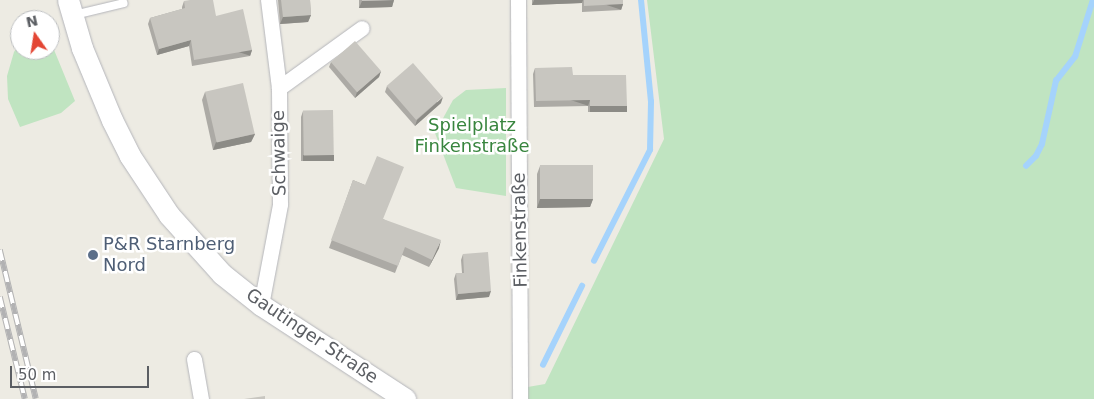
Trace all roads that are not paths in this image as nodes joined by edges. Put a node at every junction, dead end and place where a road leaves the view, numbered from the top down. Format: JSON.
{"nodes":[{"id":1,"x":268,"y":0,"type":"edge"},
{"id":2,"x":518,"y":0,"type":"edge"},
{"id":3,"x":124,"y":3,"type":"dead end"},
{"id":4,"x":70,"y":8,"type":"edge"},
{"id":5,"x":362,"y":28,"type":"dead end"},
{"id":6,"x":279,"y":88,"type":"junction"},
{"id":7,"x":261,"y":305,"type":"junction"},
{"id":8,"x":194,"y":359,"type":"dead end"},
{"id":9,"x":201,"y":399,"type":"edge"},
{"id":10,"x":405,"y":399,"type":"edge"},
{"id":11,"x":520,"y":399,"type":"edge"}],
"edges":[{"from":1,"to":6,"type":"street","name":"Schwaige"},
{"from":2,"to":11,"type":"street","name":"Finkenstraße"},
{"from":3,"to":4,"type":"lane","name":"Gautinger Straße"},
{"from":4,"to":7,"type":"main road","name":"Gautinger Straße"},
{"from":5,"to":6,"type":"street"},
{"from":6,"to":7,"type":"street","name":"Schwaige"},
{"from":7,"to":10,"type":"main road","name":"Gautinger Straße"},
{"from":8,"to":9,"type":"street"}]}
